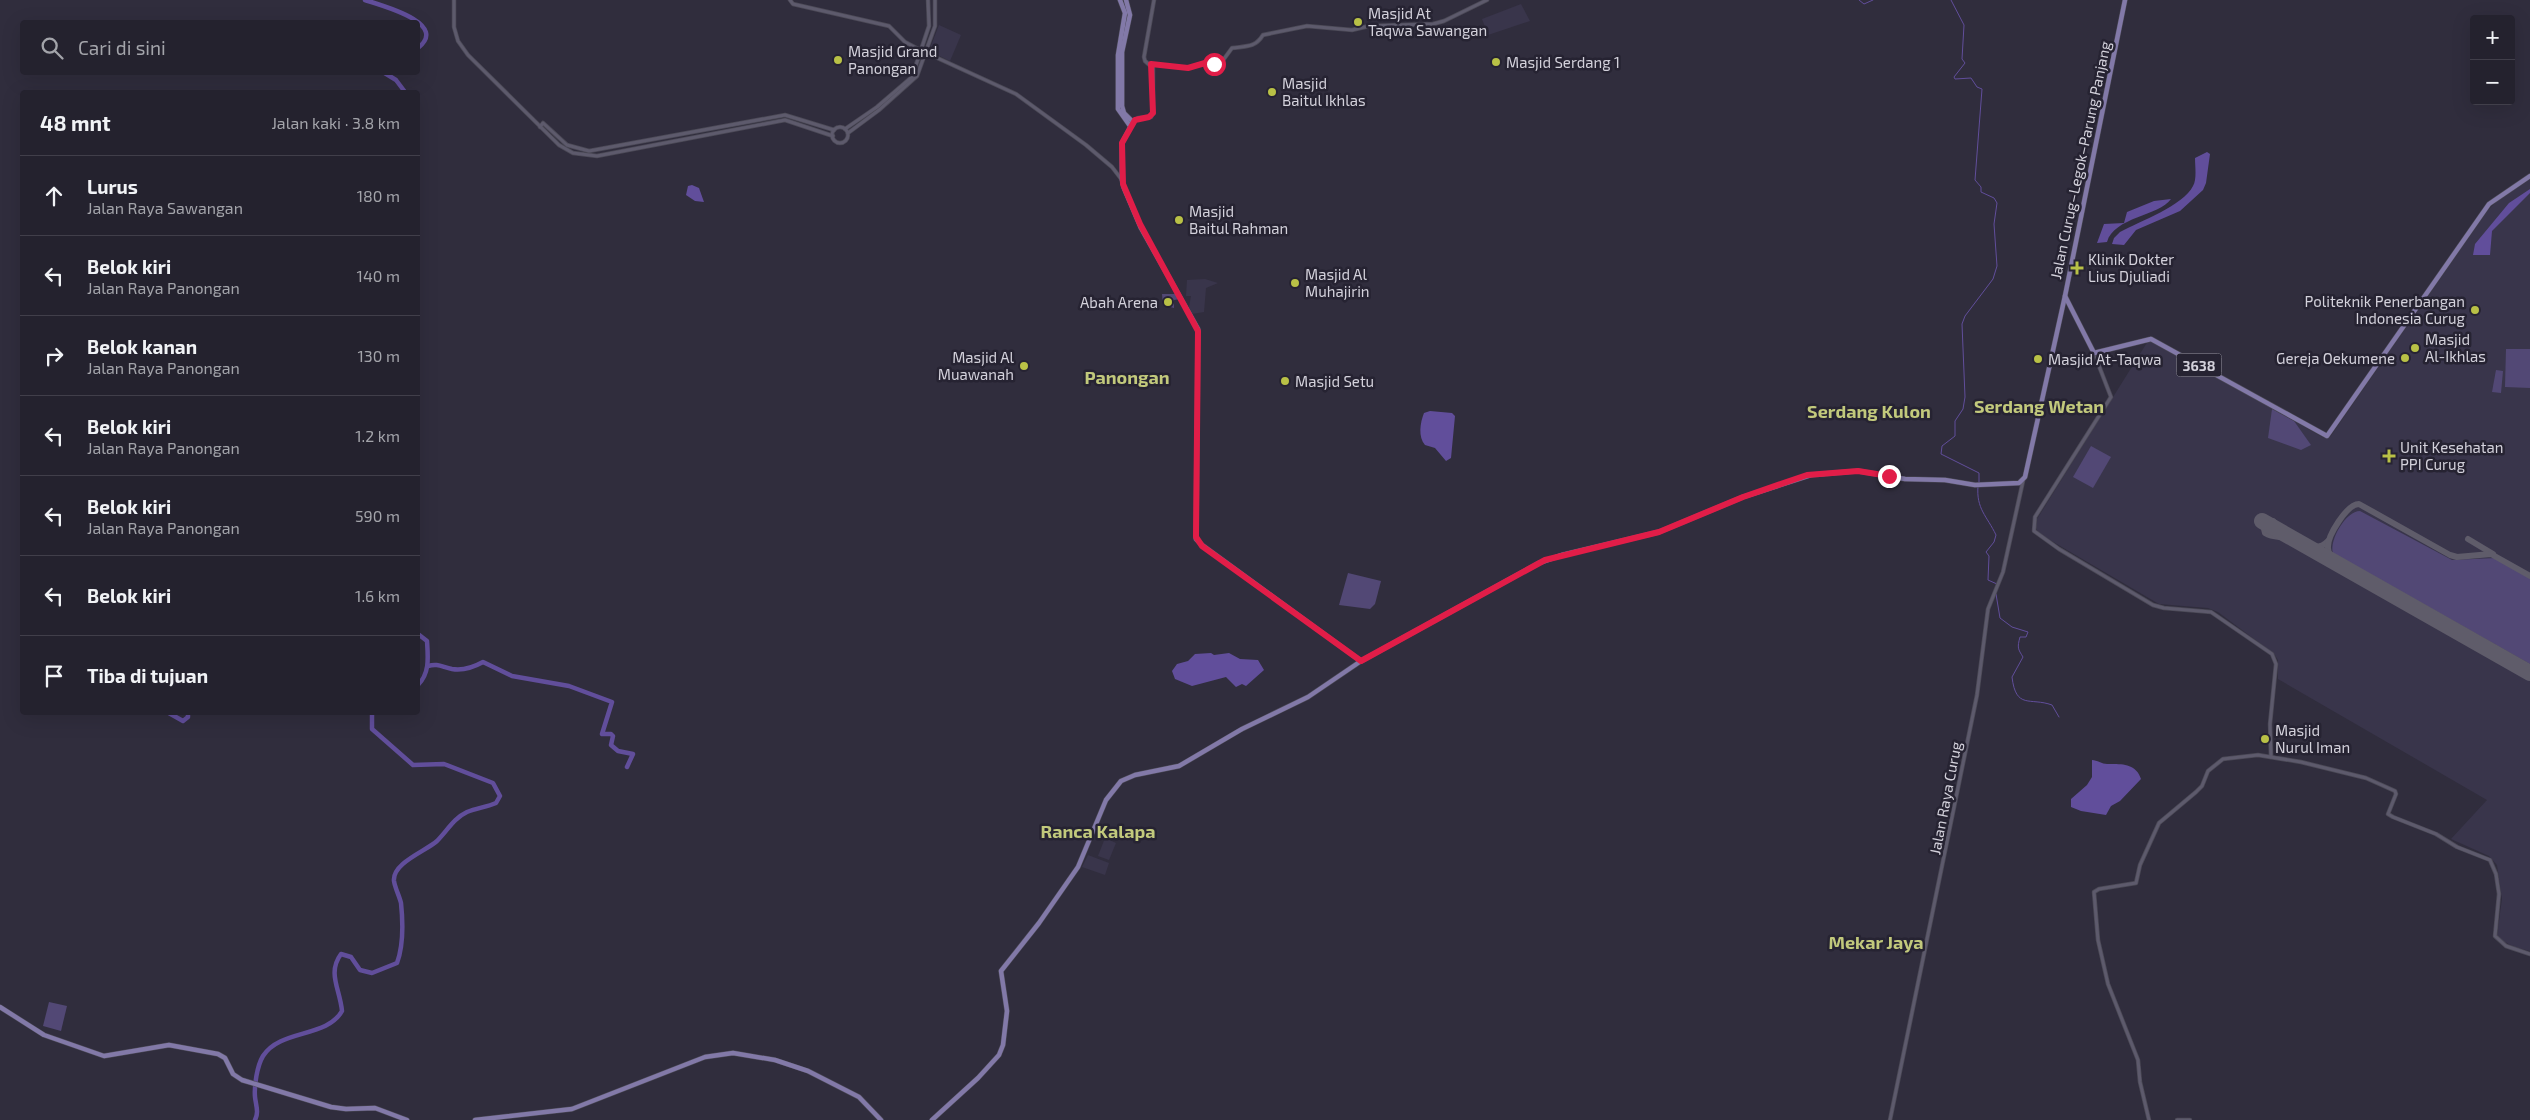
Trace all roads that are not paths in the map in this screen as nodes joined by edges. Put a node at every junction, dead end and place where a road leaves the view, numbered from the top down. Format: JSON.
{"nodes":[{"id":1,"x":454,"y":0,"type":"edge"},
{"id":2,"x":790,"y":0,"type":"edge"},
{"id":3,"x":928,"y":0,"type":"edge"},
{"id":4,"x":935,"y":0,"type":"edge"},
{"id":5,"x":1120,"y":0,"type":"edge"},
{"id":6,"x":1126,"y":0,"type":"edge"},
{"id":7,"x":1154,"y":0,"type":"edge"},
{"id":8,"x":1487,"y":0,"type":"edge"},
{"id":9,"x":2125,"y":0,"type":"edge"},
{"id":10,"x":920,"y":50,"type":"junction"},
{"id":11,"x":925,"y":52,"type":"junction"},
{"id":12,"x":1151,"y":64,"type":"junction"},
{"id":13,"x":878,"y":109,"type":"junction"},
{"id":14,"x":1131,"y":124,"type":"junction"},
{"id":15,"x":540,"y":127,"type":"junction"},
{"id":16,"x":834,"y":130,"type":"junction"},
{"id":17,"x":847,"y":131,"type":"junction"},
{"id":18,"x":833,"y":136,"type":"junction"},
{"id":19,"x":1120,"y":174,"type":"junction"},
{"id":20,"x":2530,"y":176,"type":"edge"},
{"id":21,"x":2065,"y":296,"type":"junction"},
{"id":22,"x":2094,"y":353,"type":"junction"},
{"id":23,"x":2023,"y":481,"type":"junction"},
{"id":24,"x":1361,"y":661,"type":"junction"},
{"id":25,"x":2271,"y":757,"type":"junction"},
{"id":26,"x":2530,"y":954,"type":"edge"},
{"id":27,"x":0,"y":1007,"type":"edge"},
{"id":28,"x":407,"y":1120,"type":"edge"},
{"id":29,"x":476,"y":1120,"type":"edge"},
{"id":30,"x":882,"y":1120,"type":"edge"},
{"id":31,"x":932,"y":1120,"type":"edge"},
{"id":32,"x":1890,"y":1120,"type":"edge"},
{"id":33,"x":2149,"y":1120,"type":"edge"},
{"id":34,"x":2177,"y":1120,"type":"edge"},
{"id":35,"x":2190,"y":1120,"type":"edge"}],
"edges":[{"from":1,"to":15,"type":"street"},
{"from":2,"to":10,"type":"street"},
{"from":3,"to":10,"type":"street"},
{"from":4,"to":11,"type":"street"},
{"from":5,"to":14,"type":"main road"},
{"from":6,"to":14,"type":"main road"},
{"from":7,"to":12,"type":"street"},
{"from":8,"to":12,"type":"street"},
{"from":9,"to":21,"type":"main road","name":"Jalan Curug–Legok–Parung Panjang"},
{"from":10,"to":11,"type":"street"},
{"from":10,"to":13,"type":"street"},
{"from":11,"to":13,"type":"street"},
{"from":11,"to":19,"type":"street"},
{"from":12,"to":14,"type":"street"},
{"from":13,"to":17,"type":"street"},
{"from":14,"to":19,"type":"main road"},
{"from":15,"to":16,"type":"street"},
{"from":15,"to":18,"type":"street"},
{"from":16,"to":17,"type":"street"},
{"from":16,"to":18,"type":"street"},
{"from":17,"to":18,"type":"street"},
{"from":19,"to":24,"type":"main road"},
{"from":20,"to":22,"type":"main road","number":"3638"},
{"from":21,"to":22,"type":"main road","name":"Jalan Curug–Legok–Parung Panjang"},
{"from":21,"to":23,"type":"main road"},
{"from":22,"to":25,"type":"street"},
{"from":23,"to":24,"type":"main road"},
{"from":23,"to":32,"type":"street","name":"Jalan Raya Curug"},
{"from":24,"to":31,"type":"main road"},
{"from":25,"to":26,"type":"street"},
{"from":25,"to":33,"type":"street"},
{"from":27,"to":28,"type":"main road"},
{"from":29,"to":30,"type":"main road"},
{"from":34,"to":35,"type":"street"}]}
